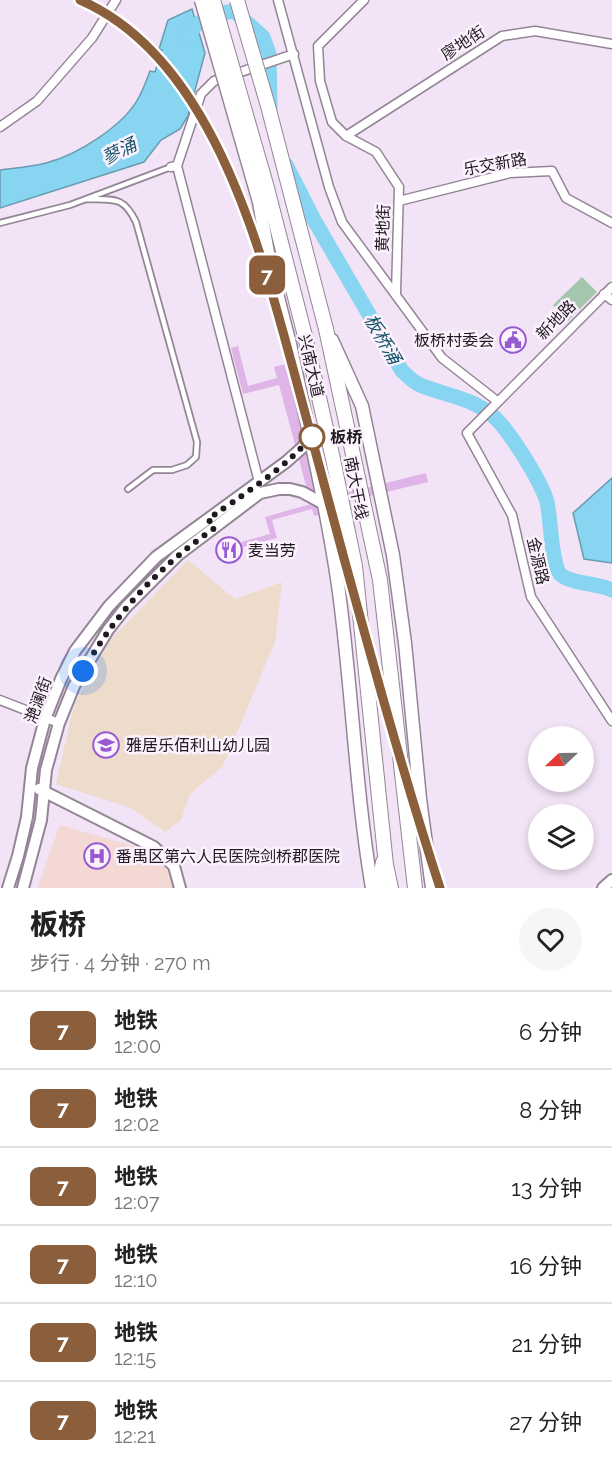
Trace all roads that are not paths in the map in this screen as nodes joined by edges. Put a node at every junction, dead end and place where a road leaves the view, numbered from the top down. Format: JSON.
{"nodes":[{"id":1,"x":116,"y":0,"type":"edge"},
{"id":2,"x":201,"y":0,"type":"edge"},
{"id":3,"x":213,"y":0,"type":"edge"},
{"id":4,"x":237,"y":0,"type":"edge"},
{"id":5,"x":279,"y":0,"type":"edge"},
{"id":6,"x":364,"y":0,"type":"edge"},
{"id":7,"x":612,"y":44,"type":"edge"},
{"id":8,"x":294,"y":55,"type":"junction"},
{"id":9,"x":0,"y":127,"type":"edge"},
{"id":10,"x":346,"y":136,"type":"junction"},
{"id":11,"x":174,"y":166,"type":"junction"},
{"id":12,"x":267,"y":188,"type":"junction"},
{"id":13,"x":86,"y":199,"type":"junction"},
{"id":14,"x":399,"y":201,"type":"junction"},
{"id":15,"x":0,"y":223,"type":"edge"},
{"id":16,"x":612,"y":223,"type":"edge"},
{"id":17,"x":271,"y":270,"type":"junction"},
{"id":18,"x":612,"y":286,"type":"edge"},
{"id":19,"x":396,"y":293,"type":"junction"},
{"id":20,"x":604,"y":294,"type":"junction"},
{"id":21,"x":612,"y":300,"type":"edge"},
{"id":22,"x":326,"y":329,"type":"junction"},
{"id":23,"x":497,"y":401,"type":"junction"},
{"id":24,"x":467,"y":433,"type":"joint"},
{"id":25,"x":310,"y":435,"type":"junction"},
{"id":26,"x":259,"y":482,"type":"junction"},
{"id":27,"x":128,"y":489,"type":"dead end"},
{"id":28,"x":324,"y":504,"type":"junction"},
{"id":29,"x":211,"y":524,"type":"junction"},
{"id":30,"x":135,"y":578,"type":"junction"},
{"id":31,"x":146,"y":587,"type":"junction"},
{"id":32,"x":0,"y":700,"type":"edge"},
{"id":33,"x":12,"y":705,"type":"junction"},
{"id":34,"x":0,"y":708,"type":"edge"},
{"id":35,"x":45,"y":719,"type":"junction"},
{"id":36,"x":612,"y":721,"type":"edge"},
{"id":37,"x":59,"y":723,"type":"junction"},
{"id":38,"x":30,"y":785,"type":"junction"},
{"id":39,"x":44,"y":791,"type":"junction"},
{"id":40,"x":385,"y":854,"type":"junction"},
{"id":41,"x":612,"y":880,"type":"edge"},
{"id":42,"x":8,"y":888,"type":"edge"},
{"id":43,"x":24,"y":888,"type":"edge"},
{"id":44,"x":180,"y":888,"type":"edge"},
{"id":45,"x":372,"y":888,"type":"edge"},
{"id":46,"x":378,"y":888,"type":"edge"},
{"id":47,"x":391,"y":888,"type":"edge"},
{"id":48,"x":415,"y":888,"type":"edge"},
{"id":49,"x":432,"y":888,"type":"edge"},
{"id":50,"x":603,"y":888,"type":"edge"}],
"edges":[{"from":1,"to":9,"type":"street"},
{"from":2,"to":17,"type":"main road","name":"兴南大道","bridge":true},
{"from":3,"to":12,"type":"highway","name":"南大干线","bridge":true},
{"from":4,"to":22,"type":"highway","name":"南大干线","bridge":true},
{"from":5,"to":8,"type":"street"},
{"from":6,"to":10,"type":"street","name":"黄地街"},
{"from":7,"to":10,"type":"street","name":"廖地街"},
{"from":8,"to":11,"type":"street"},
{"from":8,"to":19,"type":"street"},
{"from":10,"to":14,"type":"street","name":"黄地街"},
{"from":11,"to":13,"type":"lane"},
{"from":11,"to":26,"type":"street"},
{"from":12,"to":17,"type":"highway","bridge":true},
{"from":12,"to":40,"type":"highway","name":"南大干线","bridge":true},
{"from":13,"to":15,"type":"lane"},
{"from":13,"to":27,"type":"lane"},
{"from":14,"to":16,"type":"street","name":"乐交新路"},
{"from":14,"to":19,"type":"street","name":"黄地街"},
{"from":17,"to":25,"type":"main road","name":"兴南大道","bridge":true},
{"from":18,"to":20,"type":"street","name":"新地路"},
{"from":19,"to":23,"type":"street"},
{"from":20,"to":21,"type":"street"},
{"from":20,"to":23,"type":"street","name":"新地路"},
{"from":22,"to":48,"type":"highway","name":"南大干线"},
{"from":22,"to":49,"type":"main road","name":"兴南大道"},
{"from":23,"to":24,"type":"street","name":"新地路"},
{"from":24,"to":36,"type":"street","name":"金源路"},
{"from":25,"to":26,"type":"street"},
{"from":25,"to":28,"type":"main road","name":"兴南大道"},
{"from":26,"to":29,"type":"street"},
{"from":28,"to":29,"type":"street"},
{"from":28,"to":45,"type":"main road","name":"兴南大道"},
{"from":29,"to":30,"type":"street","name":"滟澜街"},
{"from":29,"to":31,"type":"street","name":"滟澜街"},
{"from":30,"to":31,"type":"street"},
{"from":30,"to":35,"type":"street","name":"滟澜街"},
{"from":31,"to":37,"type":"street","name":"滟澜街"},
{"from":32,"to":33,"type":"street"},
{"from":33,"to":34,"type":"street"},
{"from":33,"to":35,"type":"street"},
{"from":35,"to":37,"type":"street"},
{"from":35,"to":38,"type":"street","name":"滟澜街"},
{"from":37,"to":39,"type":"street","name":"滟澜街"},
{"from":38,"to":39,"type":"street"},
{"from":38,"to":42,"type":"street","name":"滟澜街"},
{"from":39,"to":43,"type":"street","name":"滟澜街"},
{"from":39,"to":44,"type":"street"},
{"from":40,"to":46,"type":"highway"},
{"from":40,"to":47,"type":"highway","name":"南大干线"},
{"from":41,"to":50,"type":"street"}]}
